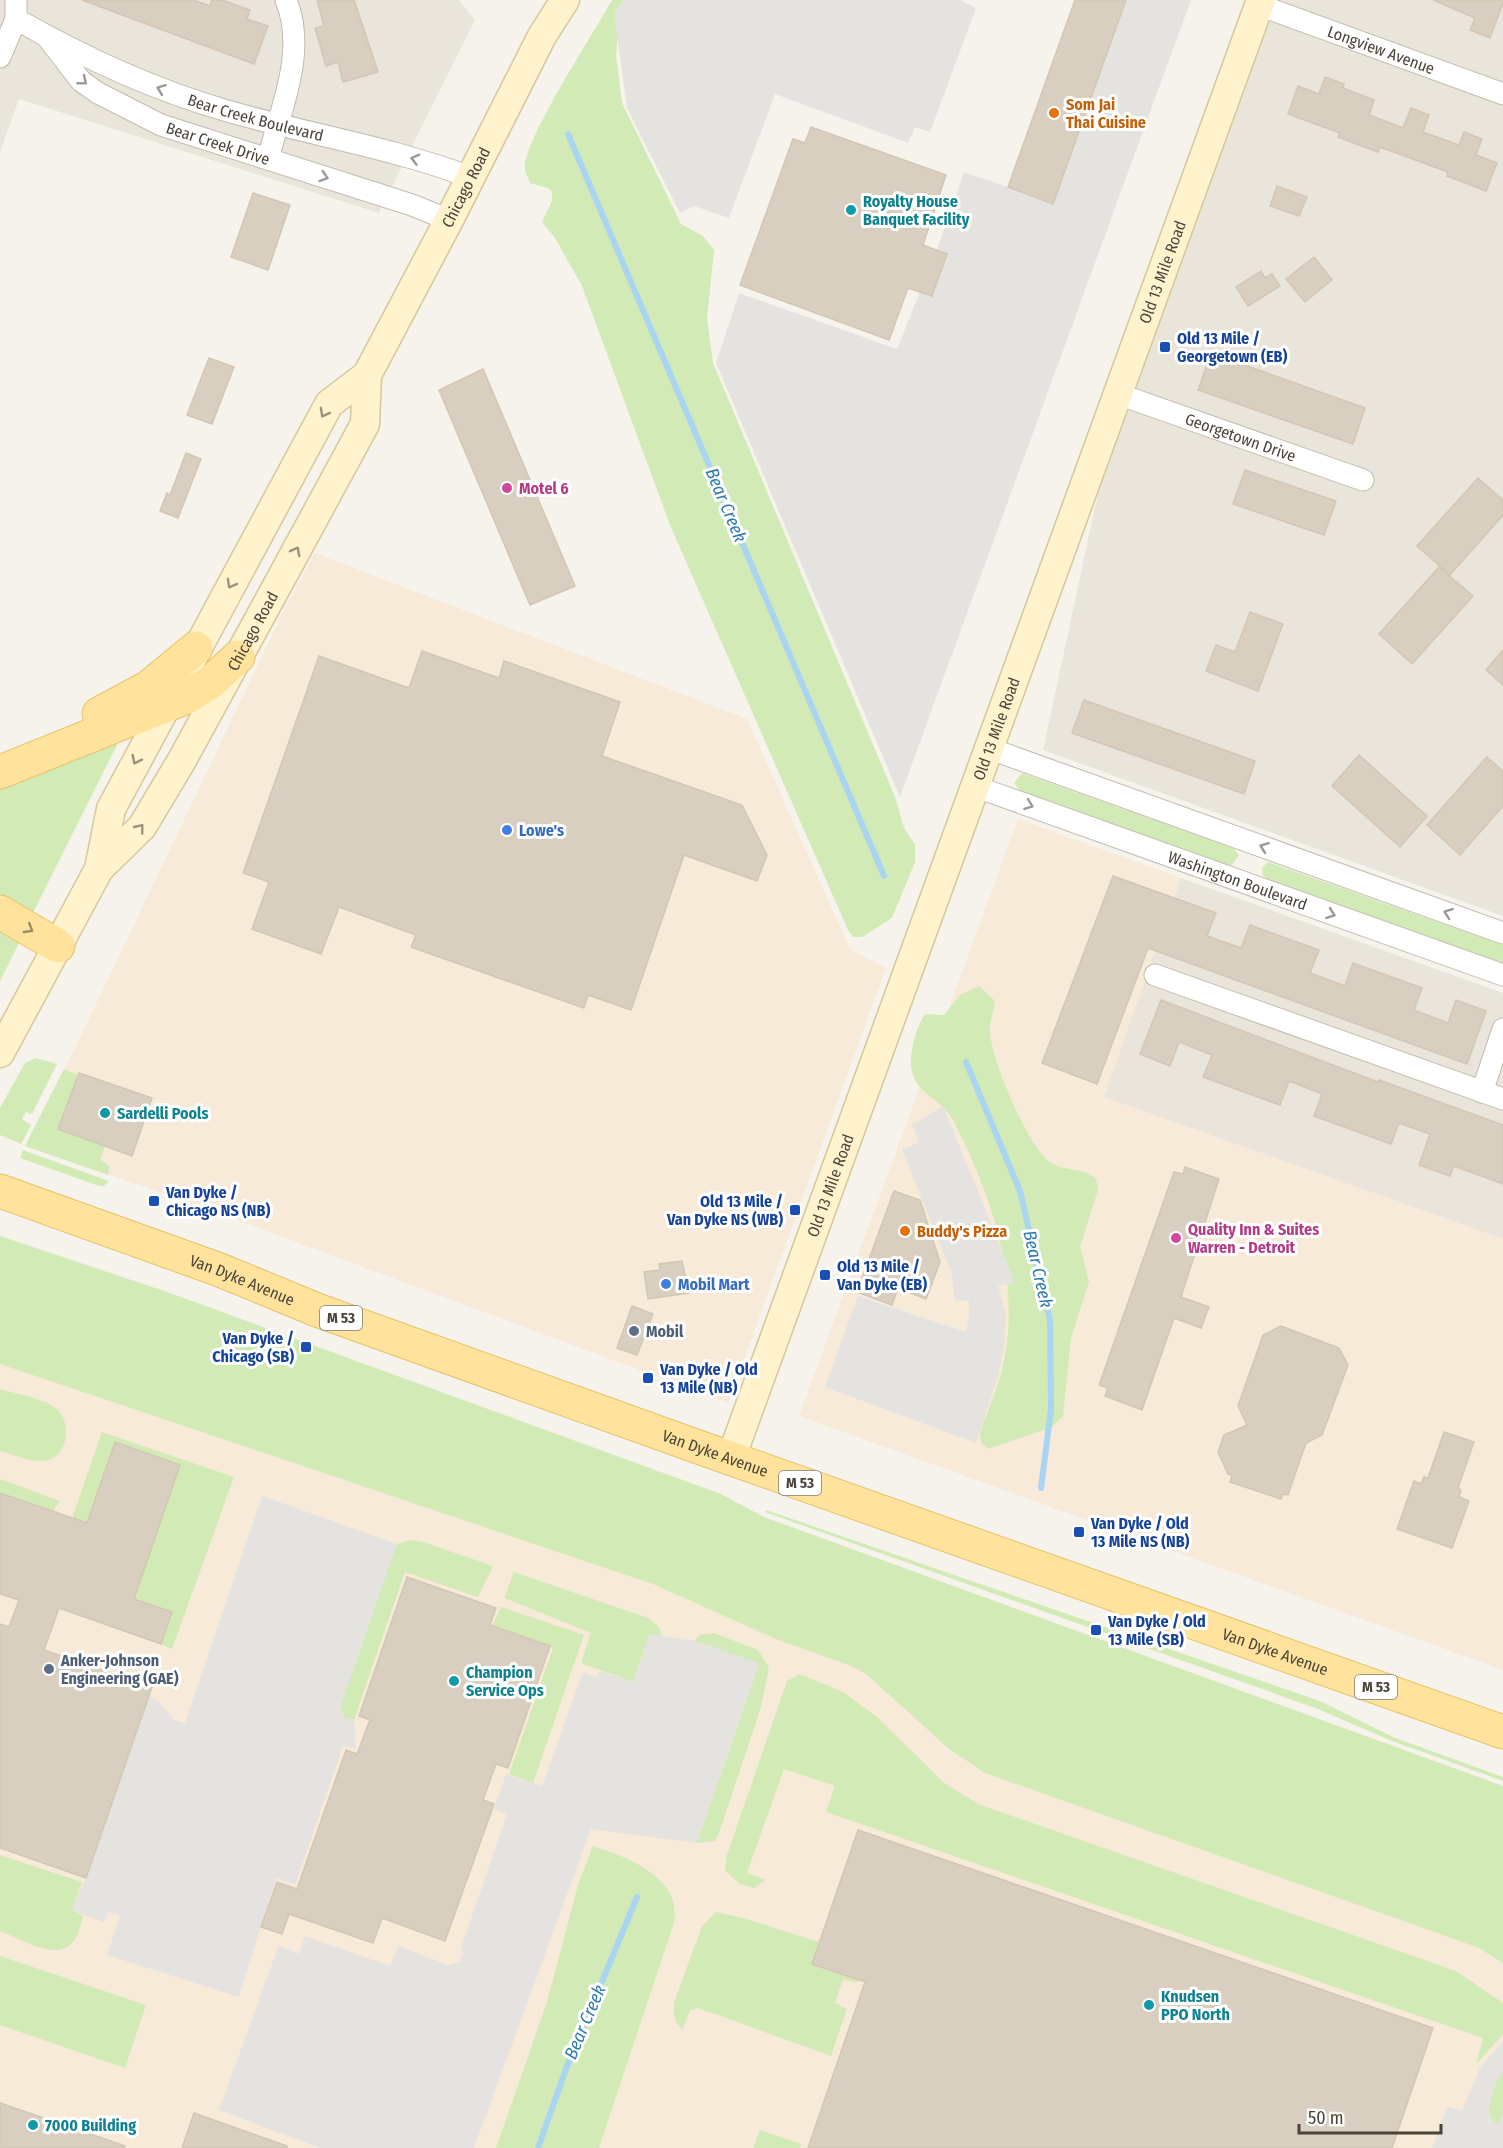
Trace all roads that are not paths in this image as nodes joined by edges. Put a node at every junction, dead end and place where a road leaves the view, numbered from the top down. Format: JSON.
{"nodes":[{"id":1,"x":286,"y":0,"type":"edge"},
{"id":2,"x":565,"y":0,"type":"edge"},
{"id":3,"x":1260,"y":3,"type":"edge"},
{"id":4,"x":16,"y":9,"type":"edge"},
{"id":5,"x":47,"y":36,"type":"junction"},
{"id":6,"x":0,"y":57,"type":"edge"},
{"id":7,"x":1503,"y":94,"type":"edge"},
{"id":8,"x":278,"y":123,"type":"junction"},
{"id":9,"x":268,"y":159,"type":"junction"},
{"id":10,"x":470,"y":177,"type":"junction"},
{"id":11,"x":449,"y":220,"type":"junction"},
{"id":12,"x":367,"y":375,"type":"junction"},
{"id":13,"x":1118,"y":394,"type":"junction"},
{"id":14,"x":1363,"y":480,"type":"dead end"},
{"id":15,"x":196,"y":648,"type":"junction"},
{"id":16,"x":238,"y":657,"type":"junction"},
{"id":17,"x":163,"y":708,"type":"junction"},
{"id":18,"x":988,"y":748,"type":"junction"},
{"id":19,"x":0,"y":754,"type":"edge"},
{"id":20,"x":0,"y":772,"type":"edge"},
{"id":21,"x":974,"y":786,"type":"junction"},
{"id":22,"x":99,"y":869,"type":"junction"},
{"id":23,"x":0,"y":912,"type":"edge"},
{"id":24,"x":1503,"y":933,"type":"edge"},
{"id":25,"x":58,"y":946,"type":"junction"},
{"id":26,"x":1155,"y":975,"type":"dead end"},
{"id":27,"x":1503,"y":975,"type":"edge"},
{"id":28,"x":1503,"y":1029,"type":"edge"},
{"id":29,"x":0,"y":1053,"type":"edge"},
{"id":30,"x":1482,"y":1092,"type":"junction"},
{"id":31,"x":1503,"y":1100,"type":"edge"},
{"id":32,"x":0,"y":1191,"type":"edge"},
{"id":33,"x":731,"y":1458,"type":"junction"},
{"id":34,"x":1503,"y":1732,"type":"edge"}],
"edges":[{"from":1,"to":8,"type":"street"},
{"from":2,"to":10,"type":"main road","name":"Chicago Road"},
{"from":3,"to":7,"type":"street","name":"Longview Avenue"},
{"from":3,"to":13,"type":"main road","name":"Old 13 Mile Road"},
{"from":4,"to":5,"type":"street","name":"Bear Creek Drive"},
{"from":4,"to":6,"type":"street"},
{"from":8,"to":5,"type":"street","name":"Bear Creek Boulevard","one_way":true},
{"from":5,"to":9,"type":"street","name":"Bear Creek Drive","one_way":true},
{"from":8,"to":9,"type":"street"},
{"from":10,"to":8,"type":"street","name":"Bear Creek Boulevard","one_way":true},
{"from":9,"to":11,"type":"street","name":"Bear Creek Drive","one_way":true},
{"from":10,"to":11,"type":"main road","name":"Chicago Road"},
{"from":11,"to":12,"type":"main road","name":"Chicago Road"},
{"from":12,"to":15,"type":"main road","name":"Chicago Road","one_way":true},
{"from":16,"to":12,"type":"main road","name":"Chicago Road","one_way":true},
{"from":13,"to":14,"type":"street","name":"Georgetown Drive"},
{"from":13,"to":18,"type":"main road","name":"Old 13 Mile Road"},
{"from":15,"to":17,"type":"main road","name":"Chicago Road"},
{"from":15,"to":19,"type":"main road"},
{"from":16,"to":17,"type":"main road"},
{"from":22,"to":16,"type":"main road","name":"Chicago Road","one_way":true},
{"from":17,"to":20,"type":"main road"},
{"from":17,"to":22,"type":"main road","name":"Chicago Road","one_way":true},
{"from":18,"to":21,"type":"main road","name":"Old 13 Mile Road"},
{"from":24,"to":18,"type":"street","one_way":true},
{"from":21,"to":27,"type":"street","name":"Washington Boulevard","one_way":true},
{"from":21,"to":33,"type":"main road","name":"Old 13 Mile Road"},
{"from":22,"to":25,"type":"main road","name":"Chicago Road"},
{"from":23,"to":25,"type":"main road","one_way":true},
{"from":25,"to":29,"type":"main road","name":"Chicago Road"},
{"from":26,"to":30,"type":"street"},
{"from":28,"to":30,"type":"street"},
{"from":30,"to":31,"type":"street"},
{"from":32,"to":33,"type":"main road","name":"Van Dyke Avenue","number":"M 53"},
{"from":33,"to":34,"type":"main road","name":"Van Dyke Avenue","number":"M 53"}]}
